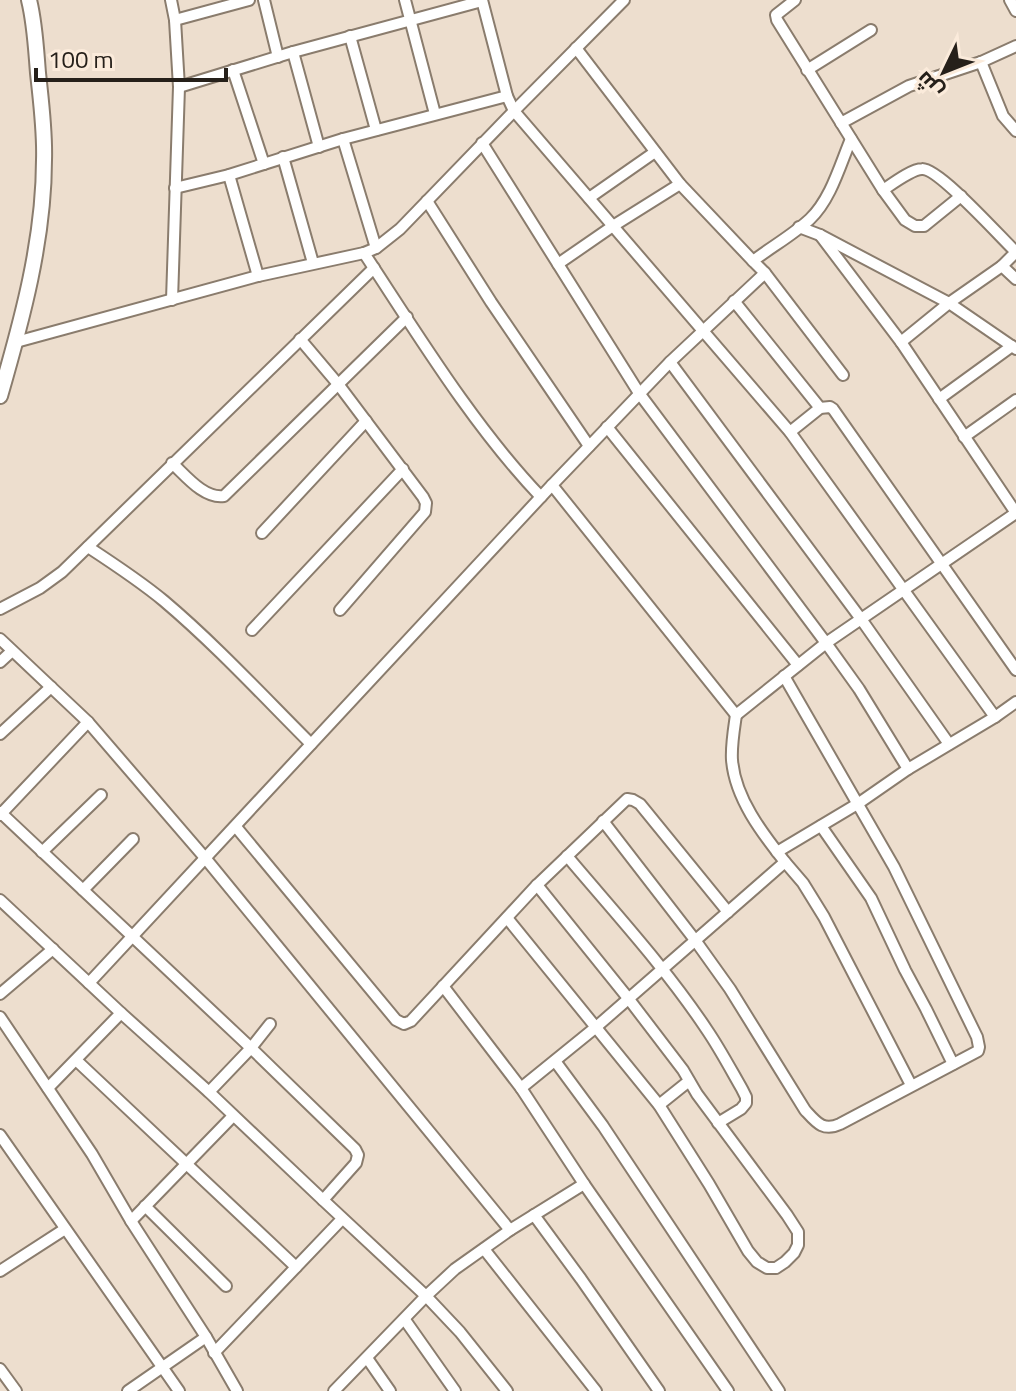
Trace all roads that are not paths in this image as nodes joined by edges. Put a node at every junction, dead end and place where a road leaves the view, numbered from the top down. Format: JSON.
{"nodes":[{"id":1,"x":29,"y":0,"type":"edge"},
{"id":2,"x":171,"y":0,"type":"edge"},
{"id":3,"x":249,"y":0,"type":"edge"},
{"id":4,"x":264,"y":0,"type":"edge"},
{"id":5,"x":405,"y":0,"type":"edge"},
{"id":6,"x":482,"y":0,"type":"edge"},
{"id":7,"x":624,"y":0,"type":"edge"},
{"id":8,"x":795,"y":0,"type":"edge"},
{"id":9,"x":1010,"y":0,"type":"edge"},
{"id":10,"x":1016,"y":11,"type":"edge"},
{"id":11,"x":175,"y":20,"type":"junction"},
{"id":12,"x":410,"y":20,"type":"junction"},
{"id":13,"x":871,"y":30,"type":"dead end"},
{"id":14,"x":350,"y":36,"type":"junction"},
{"id":15,"x":1016,"y":46,"type":"edge"},
{"id":16,"x":576,"y":48,"type":"junction"},
{"id":17,"x":293,"y":52,"type":"junction"},
{"id":18,"x":278,"y":57,"type":"junction"},
{"id":19,"x":981,"y":62,"type":"junction"},
{"id":20,"x":233,"y":70,"type":"junction"},
{"id":21,"x":807,"y":70,"type":"junction"},
{"id":22,"x":179,"y":87,"type":"junction"},
{"id":23,"x":507,"y":96,"type":"junction"},
{"id":24,"x":514,"y":111,"type":"junction"},
{"id":25,"x":435,"y":114,"type":"junction"},
{"id":26,"x":841,"y":123,"type":"junction"},
{"id":27,"x":376,"y":130,"type":"junction"},
{"id":28,"x":1016,"y":131,"type":"edge"},
{"id":29,"x":343,"y":139,"type":"junction"},
{"id":30,"x":851,"y":139,"type":"junction"},
{"id":31,"x":482,"y":143,"type":"junction"},
{"id":32,"x":319,"y":147,"type":"junction"},
{"id":33,"x":655,"y":152,"type":"junction"},
{"id":34,"x":283,"y":157,"type":"junction"},
{"id":35,"x":264,"y":164,"type":"junction"},
{"id":36,"x":229,"y":175,"type":"junction"},
{"id":37,"x":680,"y":184,"type":"junction"},
{"id":38,"x":175,"y":188,"type":"junction"},
{"id":39,"x":883,"y":190,"type":"junction"},
{"id":40,"x":961,"y":196,"type":"junction"},
{"id":41,"x":589,"y":198,"type":"junction"},
{"id":42,"x":427,"y":201,"type":"junction"},
{"id":43,"x":613,"y":226,"type":"junction"},
{"id":44,"x":799,"y":227,"type":"junction"},
{"id":45,"x":820,"y":235,"type":"junction"},
{"id":46,"x":376,"y":248,"type":"junction"},
{"id":47,"x":364,"y":253,"type":"junction"},
{"id":48,"x":753,"y":261,"type":"junction"},
{"id":49,"x":313,"y":263,"type":"junction"},
{"id":50,"x":558,"y":264,"type":"junction"},
{"id":51,"x":1002,"y":266,"type":"junction"},
{"id":52,"x":374,"y":268,"type":"junction"},
{"id":53,"x":765,"y":273,"type":"junction"},
{"id":54,"x":258,"y":276,"type":"junction"},
{"id":55,"x":1016,"y":279,"type":"edge"},
{"id":56,"x":172,"y":300,"type":"junction"},
{"id":57,"x":734,"y":301,"type":"junction"},
{"id":58,"x":949,"y":303,"type":"junction"},
{"id":59,"x":407,"y":317,"type":"junction"},
{"id":60,"x":703,"y":330,"type":"junction"},
{"id":61,"x":300,"y":339,"type":"junction"},
{"id":62,"x":16,"y":342,"type":"junction"},
{"id":63,"x":901,"y":342,"type":"junction"},
{"id":64,"x":1014,"y":347,"type":"edge"},
{"id":65,"x":670,"y":362,"type":"junction"},
{"id":66,"x":843,"y":375,"type":"dead end"},
{"id":67,"x":338,"y":384,"type":"junction"},
{"id":68,"x":639,"y":393,"type":"junction"},
{"id":69,"x":0,"y":396,"type":"edge"},
{"id":70,"x":939,"y":399,"type":"junction"},
{"id":71,"x":1016,"y":400,"type":"edge"},
{"id":72,"x":820,"y":408,"type":"junction"},
{"id":73,"x":366,"y":421,"type":"junction"},
{"id":74,"x":607,"y":427,"type":"junction"},
{"id":75,"x":790,"y":432,"type":"junction"},
{"id":76,"x":964,"y":437,"type":"junction"},
{"id":77,"x":589,"y":446,"type":"junction"},
{"id":78,"x":172,"y":463,"type":"junction"},
{"id":79,"x":403,"y":469,"type":"junction"},
{"id":80,"x":552,"y":485,"type":"junction"},
{"id":81,"x":541,"y":497,"type":"junction"},
{"id":82,"x":1016,"y":513,"type":"edge"},
{"id":83,"x":262,"y":533,"type":"dead end"},
{"id":84,"x":88,"y":547,"type":"junction"},
{"id":85,"x":941,"y":563,"type":"junction"},
{"id":86,"x":902,"y":590,"type":"junction"},
{"id":87,"x":0,"y":609,"type":"edge"},
{"id":88,"x":340,"y":610,"type":"dead end"},
{"id":89,"x":861,"y":619,"type":"junction"},
{"id":90,"x":252,"y":630,"type":"dead end"},
{"id":91,"x":0,"y":639,"type":"edge"},
{"id":92,"x":826,"y":643,"type":"junction"},
{"id":93,"x":12,"y":651,"type":"junction"},
{"id":94,"x":0,"y":662,"type":"edge"},
{"id":95,"x":798,"y":665,"type":"junction"},
{"id":96,"x":1016,"y":670,"type":"edge"},
{"id":97,"x":784,"y":676,"type":"junction"},
{"id":98,"x":51,"y":687,"type":"junction"},
{"id":99,"x":1016,"y":702,"type":"edge"},
{"id":100,"x":736,"y":715,"type":"junction"},
{"id":101,"x":995,"y":717,"type":"junction"},
{"id":102,"x":88,"y":722,"type":"junction"},
{"id":103,"x":0,"y":734,"type":"edge"},
{"id":104,"x":311,"y":744,"type":"junction"},
{"id":105,"x":949,"y":744,"type":"junction"},
{"id":106,"x":908,"y":769,"type":"junction"},
{"id":107,"x":101,"y":795,"type":"dead end"},
{"id":108,"x":859,"y":803,"type":"junction"},
{"id":109,"x":0,"y":813,"type":"edge"},
{"id":110,"x":603,"y":821,"type":"junction"},
{"id":111,"x":821,"y":826,"type":"junction"},
{"id":112,"x":236,"y":827,"type":"junction"},
{"id":113,"x":133,"y":839,"type":"dead end"},
{"id":114,"x":42,"y":852,"type":"junction"},
{"id":115,"x":777,"y":852,"type":"junction"},
{"id":116,"x":567,"y":856,"type":"junction"},
{"id":117,"x":206,"y":859,"type":"junction"},
{"id":118,"x":785,"y":862,"type":"junction"},
{"id":119,"x":537,"y":885,"type":"junction"},
{"id":120,"x":83,"y":890,"type":"junction"},
{"id":121,"x":0,"y":900,"type":"edge"},
{"id":122,"x":728,"y":912,"type":"junction"},
{"id":123,"x":507,"y":918,"type":"junction"},
{"id":124,"x":133,"y":938,"type":"junction"},
{"id":125,"x":695,"y":940,"type":"junction"},
{"id":126,"x":53,"y":949,"type":"junction"},
{"id":127,"x":662,"y":969,"type":"junction"},
{"id":128,"x":89,"y":983,"type":"junction"},
{"id":129,"x":443,"y":986,"type":"junction"},
{"id":130,"x":0,"y":994,"type":"edge"},
{"id":131,"x":628,"y":998,"type":"junction"},
{"id":132,"x":121,"y":1013,"type":"junction"},
{"id":133,"x":0,"y":1017,"type":"edge"},
{"id":134,"x":270,"y":1024,"type":"dead end"},
{"id":135,"x":595,"y":1028,"type":"junction"},
{"id":136,"x":251,"y":1048,"type":"junction"},
{"id":137,"x":76,"y":1060,"type":"junction"},
{"id":138,"x":555,"y":1061,"type":"junction"},
{"id":139,"x":953,"y":1064,"type":"junction"},
{"id":140,"x":689,"y":1081,"type":"junction"},
{"id":141,"x":911,"y":1085,"type":"junction"},
{"id":142,"x":48,"y":1088,"type":"junction"},
{"id":143,"x":521,"y":1088,"type":"junction"},
{"id":144,"x":209,"y":1092,"type":"junction"},
{"id":145,"x":659,"y":1105,"type":"junction"},
{"id":146,"x":233,"y":1116,"type":"junction"},
{"id":147,"x":718,"y":1123,"type":"junction"},
{"id":148,"x":0,"y":1135,"type":"edge"},
{"id":149,"x":185,"y":1163,"type":"junction"},
{"id":150,"x":584,"y":1184,"type":"junction"},
{"id":151,"x":323,"y":1200,"type":"junction"},
{"id":152,"x":145,"y":1206,"type":"junction"},
{"id":153,"x":534,"y":1215,"type":"junction"},
{"id":154,"x":342,"y":1219,"type":"junction"},
{"id":155,"x":131,"y":1221,"type":"junction"},
{"id":156,"x":65,"y":1229,"type":"junction"},
{"id":157,"x":510,"y":1230,"type":"junction"},
{"id":158,"x":484,"y":1249,"type":"junction"},
{"id":159,"x":296,"y":1267,"type":"junction"},
{"id":160,"x":0,"y":1271,"type":"edge"},
{"id":161,"x":226,"y":1286,"type":"dead end"},
{"id":162,"x":426,"y":1296,"type":"junction"},
{"id":163,"x":405,"y":1320,"type":"junction"},
{"id":164,"x":206,"y":1337,"type":"junction"},
{"id":165,"x":214,"y":1353,"type":"junction"},
{"id":166,"x":367,"y":1358,"type":"junction"},
{"id":167,"x":164,"y":1367,"type":"junction"},
{"id":168,"x":0,"y":1369,"type":"edge"},
{"id":169,"x":16,"y":1391,"type":"edge"},
{"id":170,"x":128,"y":1391,"type":"edge"},
{"id":171,"x":179,"y":1391,"type":"edge"},
{"id":172,"x":237,"y":1391,"type":"edge"},
{"id":173,"x":334,"y":1391,"type":"edge"},
{"id":174,"x":390,"y":1391,"type":"edge"},
{"id":175,"x":455,"y":1391,"type":"edge"},
{"id":176,"x":507,"y":1391,"type":"edge"},
{"id":177,"x":596,"y":1391,"type":"edge"},
{"id":178,"x":659,"y":1391,"type":"edge"},
{"id":179,"x":728,"y":1391,"type":"edge"},
{"id":180,"x":779,"y":1391,"type":"edge"}],
"edges":[{"from":1,"to":62,"type":"main road"},
{"from":2,"to":11,"type":"street"},
{"from":3,"to":11,"type":"street"},
{"from":4,"to":18,"type":"street"},
{"from":5,"to":12,"type":"street"},
{"from":6,"to":12,"type":"street"},
{"from":6,"to":23,"type":"street"},
{"from":7,"to":16,"type":"street"},
{"from":8,"to":21,"type":"street"},
{"from":9,"to":10,"type":"street"},
{"from":11,"to":22,"type":"street"},
{"from":12,"to":14,"type":"street"},
{"from":12,"to":25,"type":"street"},
{"from":13,"to":21,"type":"street"},
{"from":14,"to":17,"type":"street"},
{"from":14,"to":27,"type":"street"},
{"from":15,"to":19,"type":"street"},
{"from":16,"to":24,"type":"street"},
{"from":16,"to":33,"type":"street"},
{"from":17,"to":18,"type":"street"},
{"from":17,"to":32,"type":"street"},
{"from":18,"to":20,"type":"street"},
{"from":19,"to":26,"type":"street"},
{"from":19,"to":28,"type":"street"},
{"from":20,"to":22,"type":"street"},
{"from":20,"to":35,"type":"street"},
{"from":21,"to":26,"type":"street"},
{"from":22,"to":38,"type":"street"},
{"from":23,"to":24,"type":"street"},
{"from":23,"to":25,"type":"street"},
{"from":24,"to":31,"type":"street"},
{"from":24,"to":41,"type":"street"},
{"from":25,"to":27,"type":"street"},
{"from":26,"to":30,"type":"street"},
{"from":27,"to":29,"type":"street"},
{"from":29,"to":32,"type":"street"},
{"from":29,"to":46,"type":"street"},
{"from":30,"to":39,"type":"street"},
{"from":30,"to":44,"type":"street"},
{"from":31,"to":42,"type":"street"},
{"from":31,"to":50,"type":"street"},
{"from":32,"to":34,"type":"street"},
{"from":33,"to":37,"type":"street"},
{"from":33,"to":41,"type":"street"},
{"from":34,"to":35,"type":"street"},
{"from":34,"to":49,"type":"street"},
{"from":35,"to":36,"type":"street"},
{"from":36,"to":38,"type":"street"},
{"from":36,"to":54,"type":"street"},
{"from":37,"to":43,"type":"street"},
{"from":37,"to":48,"type":"street"},
{"from":38,"to":56,"type":"street"},
{"from":39,"to":40,"type":"street"},
{"from":39,"to":40,"type":"street"},
{"from":40,"to":51,"type":"street"},
{"from":41,"to":43,"type":"street"},
{"from":42,"to":46,"type":"street"},
{"from":42,"to":77,"type":"street"},
{"from":43,"to":50,"type":"street"},
{"from":43,"to":60,"type":"street"},
{"from":44,"to":45,"type":"street"},
{"from":44,"to":48,"type":"street"},
{"from":45,"to":58,"type":"street"},
{"from":45,"to":63,"type":"street"},
{"from":46,"to":47,"type":"street"},
{"from":47,"to":49,"type":"street"},
{"from":47,"to":52,"type":"street"},
{"from":48,"to":53,"type":"street"},
{"from":49,"to":54,"type":"street"},
{"from":50,"to":68,"type":"street"},
{"from":51,"to":55,"type":"street"},
{"from":51,"to":58,"type":"street"},
{"from":52,"to":59,"type":"street"},
{"from":52,"to":61,"type":"street"},
{"from":53,"to":57,"type":"street"},
{"from":53,"to":66,"type":"street"},
{"from":54,"to":56,"type":"street"},
{"from":56,"to":62,"type":"street"},
{"from":57,"to":60,"type":"street"},
{"from":57,"to":72,"type":"street"},
{"from":58,"to":63,"type":"street"},
{"from":58,"to":64,"type":"street"},
{"from":59,"to":67,"type":"street"},
{"from":59,"to":81,"type":"street"},
{"from":60,"to":65,"type":"street"},
{"from":60,"to":75,"type":"street"},
{"from":61,"to":67,"type":"street"},
{"from":61,"to":78,"type":"street"},
{"from":62,"to":69,"type":"main road"},
{"from":63,"to":70,"type":"street"},
{"from":64,"to":70,"type":"street"},
{"from":65,"to":68,"type":"street"},
{"from":65,"to":89,"type":"street"},
{"from":67,"to":73,"type":"street"},
{"from":67,"to":78,"type":"street"},
{"from":68,"to":74,"type":"street"},
{"from":68,"to":92,"type":"street"},
{"from":70,"to":76,"type":"street"},
{"from":71,"to":76,"type":"street"},
{"from":72,"to":75,"type":"street"},
{"from":72,"to":85,"type":"street"},
{"from":73,"to":79,"type":"street"},
{"from":73,"to":83,"type":"street"},
{"from":74,"to":77,"type":"street"},
{"from":74,"to":95,"type":"street"},
{"from":75,"to":86,"type":"street"},
{"from":76,"to":82,"type":"street"},
{"from":77,"to":80,"type":"street"},
{"from":78,"to":84,"type":"street"},
{"from":79,"to":88,"type":"street"},
{"from":79,"to":90,"type":"street"},
{"from":80,"to":81,"type":"street"},
{"from":80,"to":100,"type":"street"},
{"from":81,"to":104,"type":"street"},
{"from":82,"to":85,"type":"street"},
{"from":84,"to":87,"type":"street"},
{"from":84,"to":104,"type":"street"},
{"from":85,"to":86,"type":"street"},
{"from":85,"to":96,"type":"street"},
{"from":86,"to":89,"type":"street"},
{"from":86,"to":101,"type":"street"},
{"from":89,"to":92,"type":"street"},
{"from":89,"to":105,"type":"street"},
{"from":91,"to":93,"type":"street"},
{"from":92,"to":95,"type":"street"},
{"from":92,"to":106,"type":"street"},
{"from":93,"to":94,"type":"street"},
{"from":93,"to":98,"type":"street"},
{"from":95,"to":97,"type":"street"},
{"from":97,"to":100,"type":"street"},
{"from":97,"to":108,"type":"street"},
{"from":98,"to":102,"type":"street"},
{"from":98,"to":103,"type":"street"},
{"from":99,"to":101,"type":"street"},
{"from":100,"to":115,"type":"street"},
{"from":101,"to":105,"type":"street"},
{"from":102,"to":109,"type":"street"},
{"from":102,"to":117,"type":"street"},
{"from":104,"to":112,"type":"street"},
{"from":105,"to":106,"type":"street"},
{"from":106,"to":108,"type":"street"},
{"from":107,"to":114,"type":"street"},
{"from":108,"to":111,"type":"street"},
{"from":108,"to":139,"type":"street"},
{"from":109,"to":114,"type":"street"},
{"from":110,"to":116,"type":"street"},
{"from":110,"to":122,"type":"street"},
{"from":110,"to":125,"type":"street"},
{"from":111,"to":115,"type":"street"},
{"from":111,"to":139,"type":"street"},
{"from":112,"to":117,"type":"street"},
{"from":112,"to":129,"type":"street"},
{"from":113,"to":120,"type":"street"},
{"from":114,"to":120,"type":"street"},
{"from":115,"to":118,"type":"street"},
{"from":116,"to":119,"type":"street"},
{"from":116,"to":127,"type":"street"},
{"from":117,"to":124,"type":"street"},
{"from":117,"to":157,"type":"street"},
{"from":118,"to":122,"type":"street"},
{"from":118,"to":141,"type":"street"},
{"from":119,"to":123,"type":"street"},
{"from":119,"to":131,"type":"street"},
{"from":120,"to":124,"type":"street"},
{"from":121,"to":126,"type":"street"},
{"from":122,"to":125,"type":"street"},
{"from":123,"to":129,"type":"street"},
{"from":123,"to":135,"type":"street"},
{"from":124,"to":128,"type":"street"},
{"from":124,"to":136,"type":"street"},
{"from":125,"to":127,"type":"street"},
{"from":125,"to":141,"type":"street"},
{"from":126,"to":128,"type":"street"},
{"from":126,"to":130,"type":"street"},
{"from":127,"to":131,"type":"street"},
{"from":127,"to":147,"type":"street"},
{"from":128,"to":132,"type":"street"},
{"from":129,"to":143,"type":"street"},
{"from":131,"to":135,"type":"street"},
{"from":131,"to":140,"type":"street"},
{"from":132,"to":137,"type":"street"},
{"from":132,"to":144,"type":"street"},
{"from":133,"to":142,"type":"street"},
{"from":134,"to":136,"type":"street"},
{"from":135,"to":138,"type":"street"},
{"from":135,"to":145,"type":"street"},
{"from":136,"to":144,"type":"street"},
{"from":136,"to":151,"type":"street"},
{"from":137,"to":142,"type":"street"},
{"from":137,"to":149,"type":"street"},
{"from":138,"to":143,"type":"street"},
{"from":138,"to":180,"type":"street"},
{"from":139,"to":141,"type":"street"},
{"from":140,"to":145,"type":"street"},
{"from":140,"to":147,"type":"street"},
{"from":142,"to":155,"type":"street"},
{"from":143,"to":150,"type":"street"},
{"from":144,"to":146,"type":"street"},
{"from":145,"to":147,"type":"street"},
{"from":146,"to":149,"type":"street"},
{"from":146,"to":151,"type":"street"},
{"from":148,"to":156,"type":"street"},
{"from":149,"to":152,"type":"street"},
{"from":149,"to":159,"type":"street"},
{"from":150,"to":153,"type":"street"},
{"from":150,"to":179,"type":"street"},
{"from":151,"to":154,"type":"street"},
{"from":152,"to":155,"type":"street"},
{"from":152,"to":161,"type":"street"},
{"from":153,"to":157,"type":"street"},
{"from":153,"to":178,"type":"street"},
{"from":154,"to":159,"type":"street"},
{"from":154,"to":162,"type":"street"},
{"from":155,"to":164,"type":"street"},
{"from":156,"to":160,"type":"street"},
{"from":156,"to":167,"type":"street"},
{"from":157,"to":158,"type":"street"},
{"from":158,"to":162,"type":"street"},
{"from":158,"to":177,"type":"street"},
{"from":159,"to":165,"type":"street"},
{"from":162,"to":163,"type":"street"},
{"from":162,"to":176,"type":"street"},
{"from":163,"to":166,"type":"street"},
{"from":163,"to":175,"type":"street"},
{"from":164,"to":165,"type":"street"},
{"from":164,"to":167,"type":"street"},
{"from":165,"to":172,"type":"street"},
{"from":166,"to":173,"type":"street"},
{"from":166,"to":174,"type":"street"},
{"from":167,"to":170,"type":"street"},
{"from":167,"to":171,"type":"street"},
{"from":168,"to":169,"type":"street"}]}
